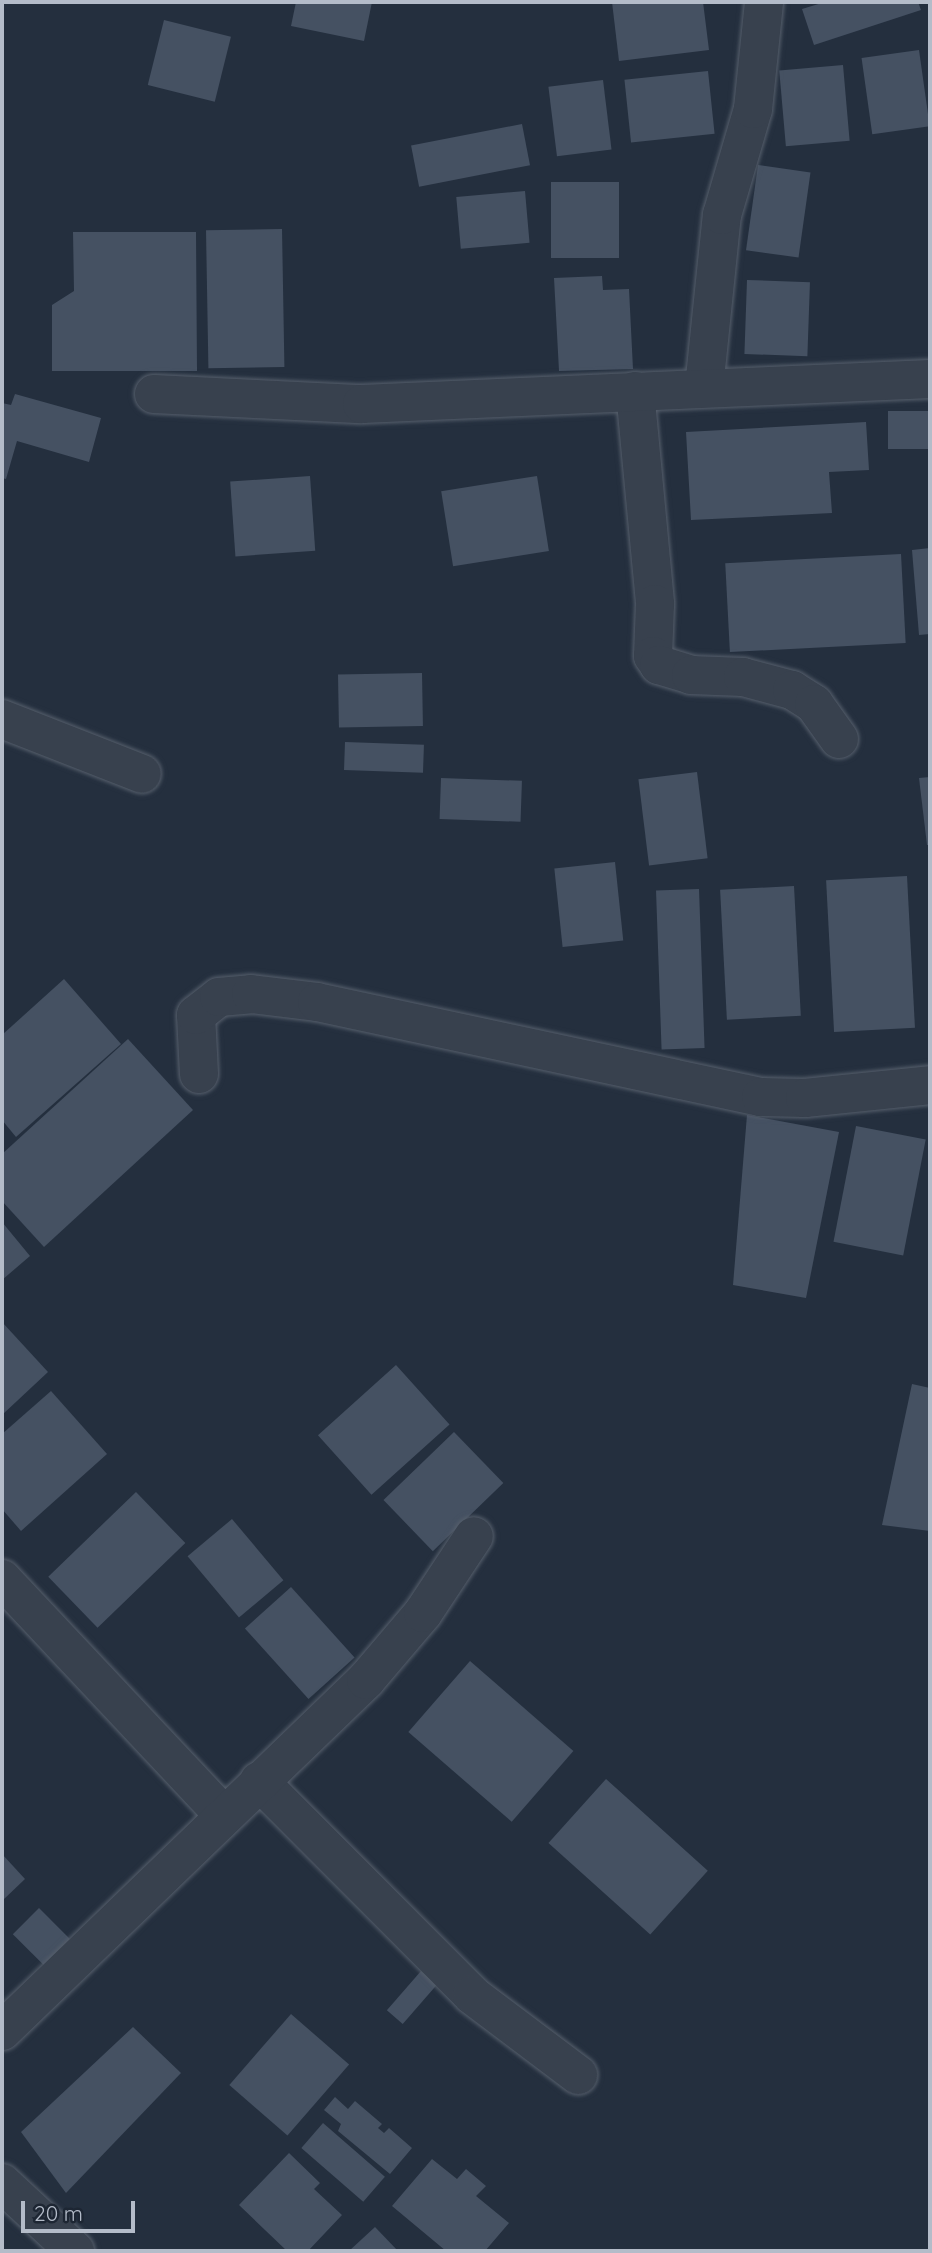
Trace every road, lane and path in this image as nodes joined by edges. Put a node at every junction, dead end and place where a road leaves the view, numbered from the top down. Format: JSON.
{"nodes":[{"id":1,"x":764,"y":2,"type":"edge"},
{"id":2,"x":930,"y":379,"type":"edge"},
{"id":3,"x":704,"y":388,"type":"junction"},
{"id":4,"x":635,"y":391,"type":"junction"},
{"id":5,"x":154,"y":394,"type":"dead end"},
{"id":6,"x":2,"y":719,"type":"edge"},
{"id":7,"x":839,"y":739,"type":"dead end"},
{"id":8,"x":142,"y":774,"type":"dead end"},
{"id":9,"x":199,"y":1074,"type":"dead end"},
{"id":10,"x":930,"y":1085,"type":"edge"},
{"id":11,"x":474,"y":1536,"type":"dead end"},
{"id":12,"x":2,"y":1579,"type":"edge"},
{"id":13,"x":259,"y":1781,"type":"junction"},
{"id":14,"x":223,"y":1814,"type":"junction"},
{"id":15,"x":2,"y":2031,"type":"edge"},
{"id":16,"x":578,"y":2075,"type":"dead end"},
{"id":17,"x":2,"y":2183,"type":"edge"},
{"id":18,"x":75,"y":2251,"type":"edge"}],
"edges":[{"from":1,"to":3,"type":"street"},
{"from":2,"to":3,"type":"street"},
{"from":3,"to":4,"type":"street"},
{"from":4,"to":5,"type":"street"},
{"from":4,"to":7,"type":"street"},
{"from":6,"to":8,"type":"street"},
{"from":9,"to":10,"type":"street"},
{"from":11,"to":13,"type":"street"},
{"from":12,"to":14,"type":"street"},
{"from":13,"to":14,"type":"street"},
{"from":13,"to":16,"type":"street"},
{"from":14,"to":15,"type":"street"},
{"from":17,"to":18,"type":"street"}]}
